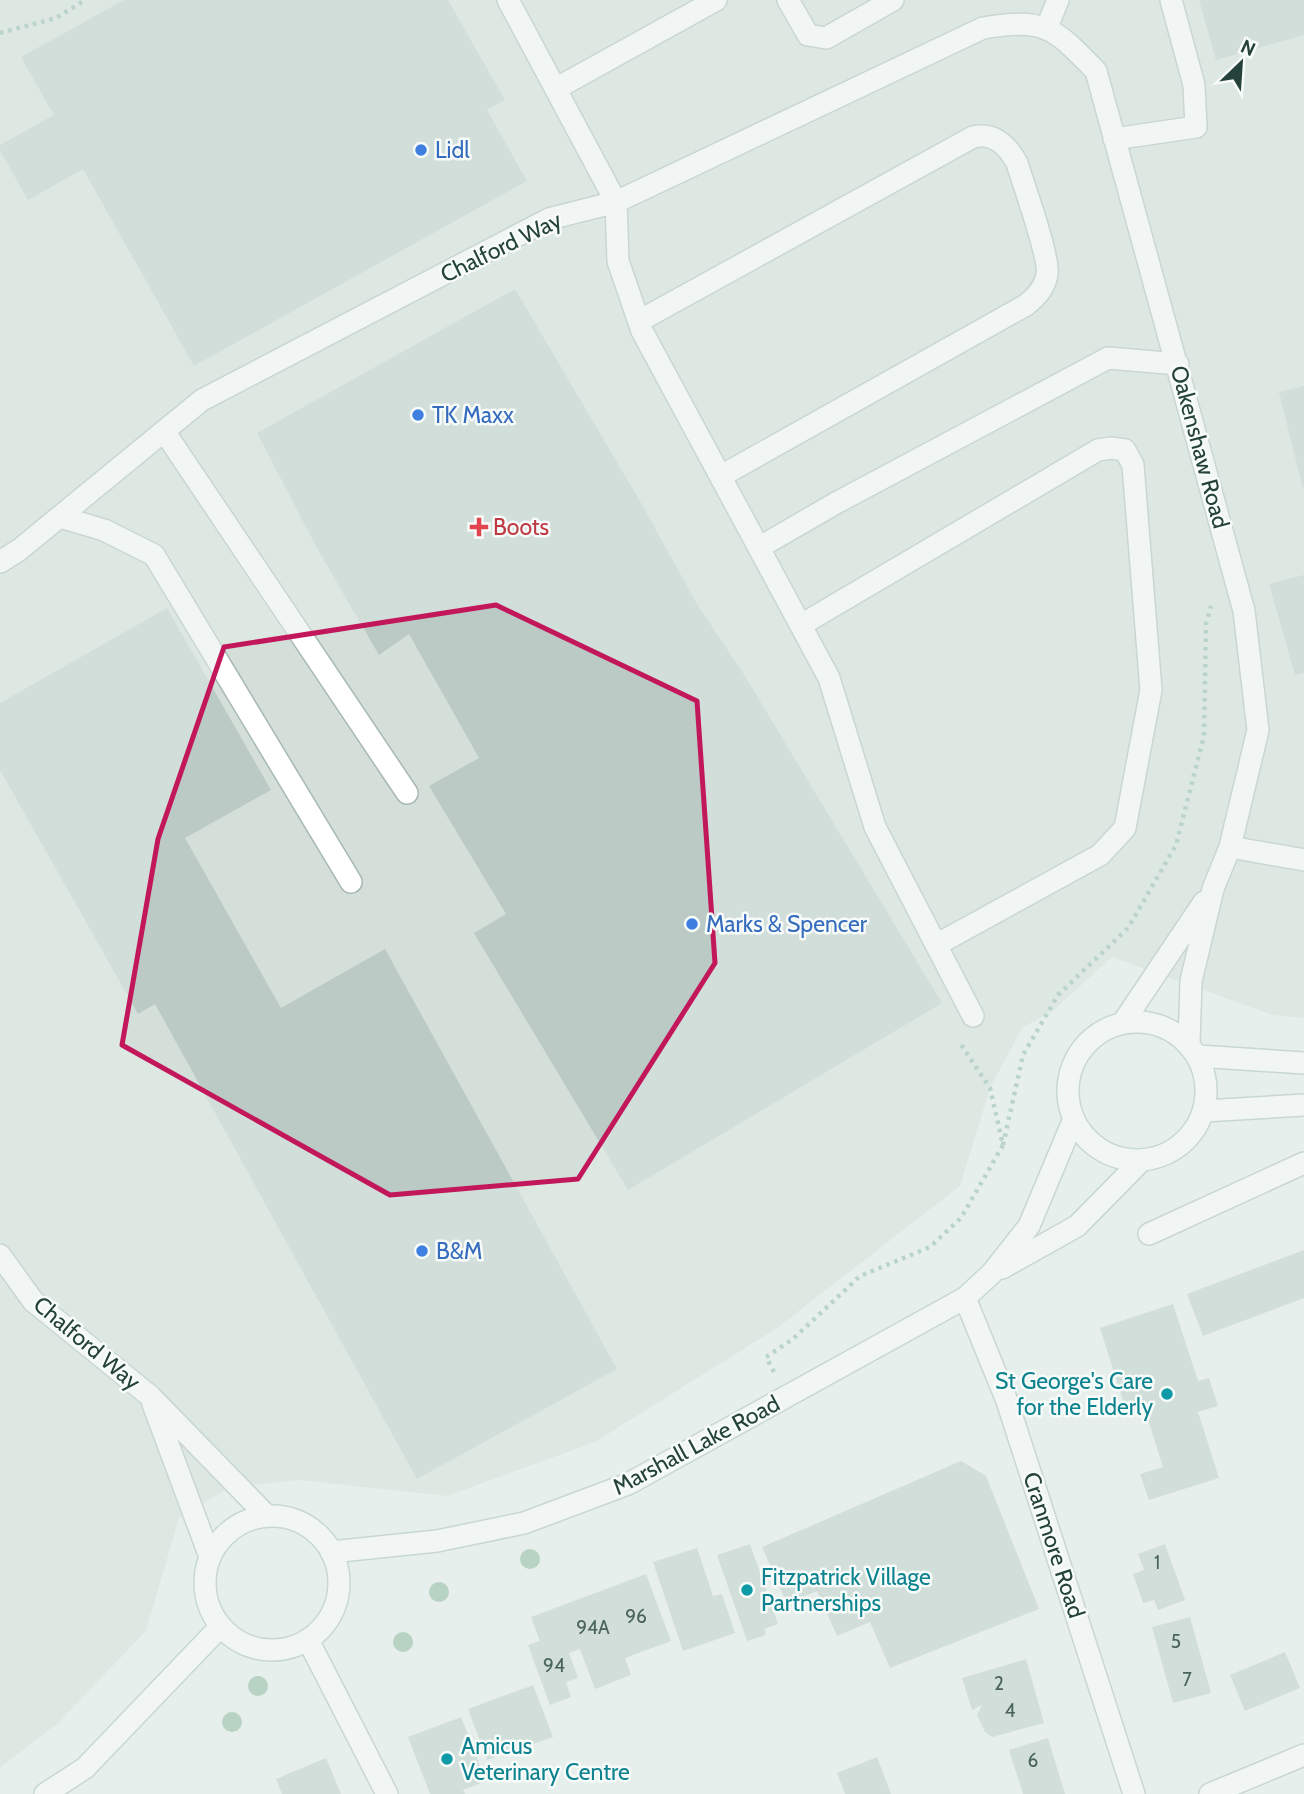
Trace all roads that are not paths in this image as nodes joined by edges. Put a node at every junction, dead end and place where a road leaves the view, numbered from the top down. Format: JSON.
{"nodes":[{"id":1,"x":508,"y":0,"type":"edge"},
{"id":2,"x":716,"y":0,"type":"edge"},
{"id":3,"x":788,"y":0,"type":"edge"},
{"id":4,"x":893,"y":0,"type":"edge"},
{"id":5,"x":1058,"y":0,"type":"edge"},
{"id":6,"x":1171,"y":0,"type":"edge"},
{"id":7,"x":1047,"y":27,"type":"junction"},
{"id":8,"x":557,"y":88,"type":"junction"},
{"id":9,"x":1114,"y":139,"type":"junction"},
{"id":10,"x":616,"y":202,"type":"junction"},
{"id":11,"x":639,"y":321,"type":"junction"},
{"id":12,"x":1178,"y":364,"type":"junction"},
{"id":13,"x":164,"y":431,"type":"junction"},
{"id":14,"x":721,"y":476,"type":"junction"},
{"id":15,"x":60,"y":517,"type":"junction"},
{"id":16,"x":760,"y":547,"type":"junction"},
{"id":17,"x":0,"y":562,"type":"edge"},
{"id":18,"x":801,"y":625,"type":"junction"},
{"id":19,"x":407,"y":793,"type":"dead end"},
{"id":20,"x":1230,"y":847,"type":"junction"},
{"id":21,"x":1304,"y":860,"type":"edge"},
{"id":22,"x":351,"y":882,"type":"dead end"},
{"id":23,"x":1213,"y":889,"type":"junction"},
{"id":24,"x":936,"y":945,"type":"junction"},
{"id":25,"x":973,"y":1016,"type":"dead end"},
{"id":26,"x":1124,"y":1021,"type":"junction"},
{"id":27,"x":1193,"y":1049,"type":"junction"},
{"id":28,"x":1304,"y":1063,"type":"edge"},
{"id":29,"x":1304,"y":1105,"type":"edge"},
{"id":30,"x":1205,"y":1111,"type":"junction"},
{"id":31,"x":1073,"y":1121,"type":"junction"},
{"id":32,"x":1140,"y":1161,"type":"junction"},
{"id":33,"x":1304,"y":1163,"type":"edge"},
{"id":34,"x":1149,"y":1234,"type":"dead end"},
{"id":35,"x":0,"y":1255,"type":"edge"},
{"id":36,"x":992,"y":1273,"type":"junction"},
{"id":37,"x":965,"y":1298,"type":"junction"},
{"id":38,"x":150,"y":1396,"type":"junction"},
{"id":39,"x":267,"y":1516,"type":"junction"},
{"id":40,"x":331,"y":1552,"type":"junction"},
{"id":41,"x":211,"y":1557,"type":"junction"},
{"id":42,"x":221,"y":1626,"type":"junction"},
{"id":43,"x":308,"y":1640,"type":"junction"},
{"id":44,"x":1304,"y":1755,"type":"edge"},
{"id":45,"x":45,"y":1794,"type":"edge"},
{"id":46,"x":387,"y":1794,"type":"edge"},
{"id":47,"x":1133,"y":1794,"type":"edge"},
{"id":48,"x":1210,"y":1794,"type":"edge"}],
"edges":[{"from":1,"to":8,"type":"main road"},
{"from":2,"to":8,"type":"main road"},
{"from":3,"to":4,"type":"main road"},
{"from":5,"to":7,"type":"main road"},
{"from":6,"to":9,"type":"main road"},
{"from":7,"to":9,"type":"main road","name":"Oakenshaw Road"},
{"from":7,"to":10,"type":"main road","name":"Chalford Way"},
{"from":8,"to":10,"type":"main road"},
{"from":9,"to":12,"type":"main road","name":"Oakenshaw Road"},
{"from":10,"to":11,"type":"main road"},
{"from":10,"to":13,"type":"main road","name":"Chalford Way"},
{"from":11,"to":14,"type":"main road"},
{"from":11,"to":14,"type":"main road"},
{"from":12,"to":16,"type":"main road"},
{"from":12,"to":20,"type":"main road","name":"Oakenshaw Road"},
{"from":13,"to":15,"type":"main road","name":"Chalford Way"},
{"from":13,"to":19,"type":"main road"},
{"from":14,"to":16,"type":"main road"},
{"from":15,"to":17,"type":"main road","name":"Chalford Way"},
{"from":15,"to":22,"type":"main road"},
{"from":16,"to":18,"type":"main road"},
{"from":18,"to":24,"type":"main road"},
{"from":18,"to":24,"type":"main road"},
{"from":20,"to":21,"type":"main road"},
{"from":20,"to":23,"type":"main road","name":"Oakenshaw Road"},
{"from":23,"to":26,"type":"main road","name":"Oakenshaw Road"},
{"from":23,"to":27,"type":"main road","name":"Oakenshaw Road"},
{"from":24,"to":25,"type":"main road"},
{"from":26,"to":27,"type":"main road"},
{"from":26,"to":31,"type":"main road"},
{"from":27,"to":28,"type":"main road"},
{"from":27,"to":30,"type":"main road"},
{"from":29,"to":30,"type":"main road"},
{"from":30,"to":32,"type":"main road","name":"Marshall Lake Road"},
{"from":31,"to":32,"type":"main road"},
{"from":31,"to":36,"type":"main road","name":"Marshall Lake Road"},
{"from":32,"to":36,"type":"main road","name":"Marshall Lake Road"},
{"from":33,"to":34,"type":"main road"},
{"from":35,"to":38,"type":"main road","name":"Chalford Way"},
{"from":36,"to":37,"type":"main road","name":"Marshall Lake Road"},
{"from":37,"to":40,"type":"main road","name":"Marshall Lake Road"},
{"from":37,"to":47,"type":"main road","name":"Cranmore Road"},
{"from":38,"to":39,"type":"main road","name":"Chalford Way"},
{"from":38,"to":41,"type":"main road","name":"Chalford Way"},
{"from":39,"to":40,"type":"main road"},
{"from":39,"to":41,"type":"main road"},
{"from":40,"to":43,"type":"main road"},
{"from":41,"to":42,"type":"main road"},
{"from":42,"to":43,"type":"main road"},
{"from":42,"to":45,"type":"main road"},
{"from":43,"to":46,"type":"main road"},
{"from":44,"to":48,"type":"main road"}]}
